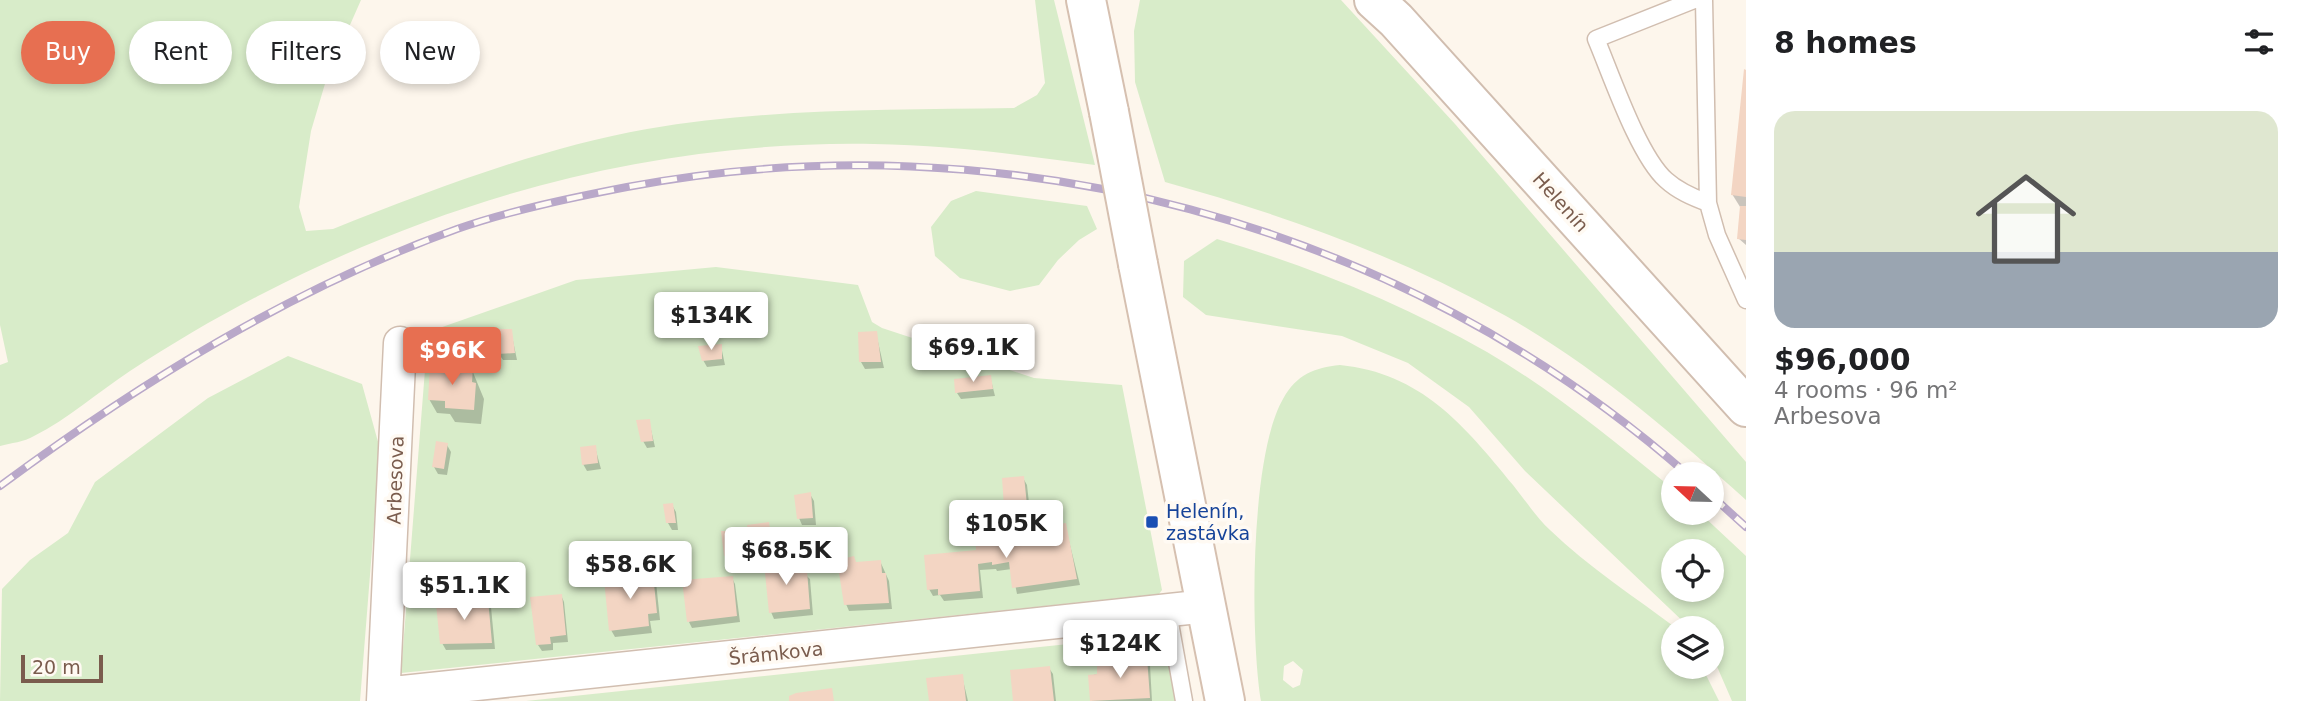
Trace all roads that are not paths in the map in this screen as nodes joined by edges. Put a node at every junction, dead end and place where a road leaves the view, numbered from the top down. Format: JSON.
{"nodes":[{"id":1,"x":1086,"y":0,"type":"edge"},
{"id":2,"x":1374,"y":0,"type":"edge"},
{"id":3,"x":1694,"y":0,"type":"edge"},
{"id":4,"x":1703,"y":0,"type":"edge"},
{"id":5,"x":1708,"y":203,"type":"junction"},
{"id":6,"x":1746,"y":300,"type":"edge"},
{"id":7,"x":400,"y":343,"type":"dead end"},
{"id":8,"x":1741,"y":394,"type":"edge"},
{"id":9,"x":1207,"y":606,"type":"junction"},
{"id":10,"x":1168,"y":612,"type":"junction"},
{"id":11,"x":384,"y":698,"type":"edge"},
{"id":12,"x":1184,"y":701,"type":"edge"},
{"id":13,"x":1225,"y":701,"type":"edge"}],
"edges":[{"from":1,"to":9,"type":"main road","bridge":true},
{"from":2,"to":8,"type":"main road","name":"Helenín"},
{"from":3,"to":5,"type":"lane"},
{"from":4,"to":5,"type":"lane"},
{"from":5,"to":6,"type":"lane"},
{"from":7,"to":11,"type":"street","name":"Arbesova"},
{"from":9,"to":10,"type":"street","name":"Šrámkova"},
{"from":9,"to":13,"type":"main road"},
{"from":10,"to":11,"type":"street","name":"Šrámkova"},
{"from":10,"to":12,"type":"lane"}]}
